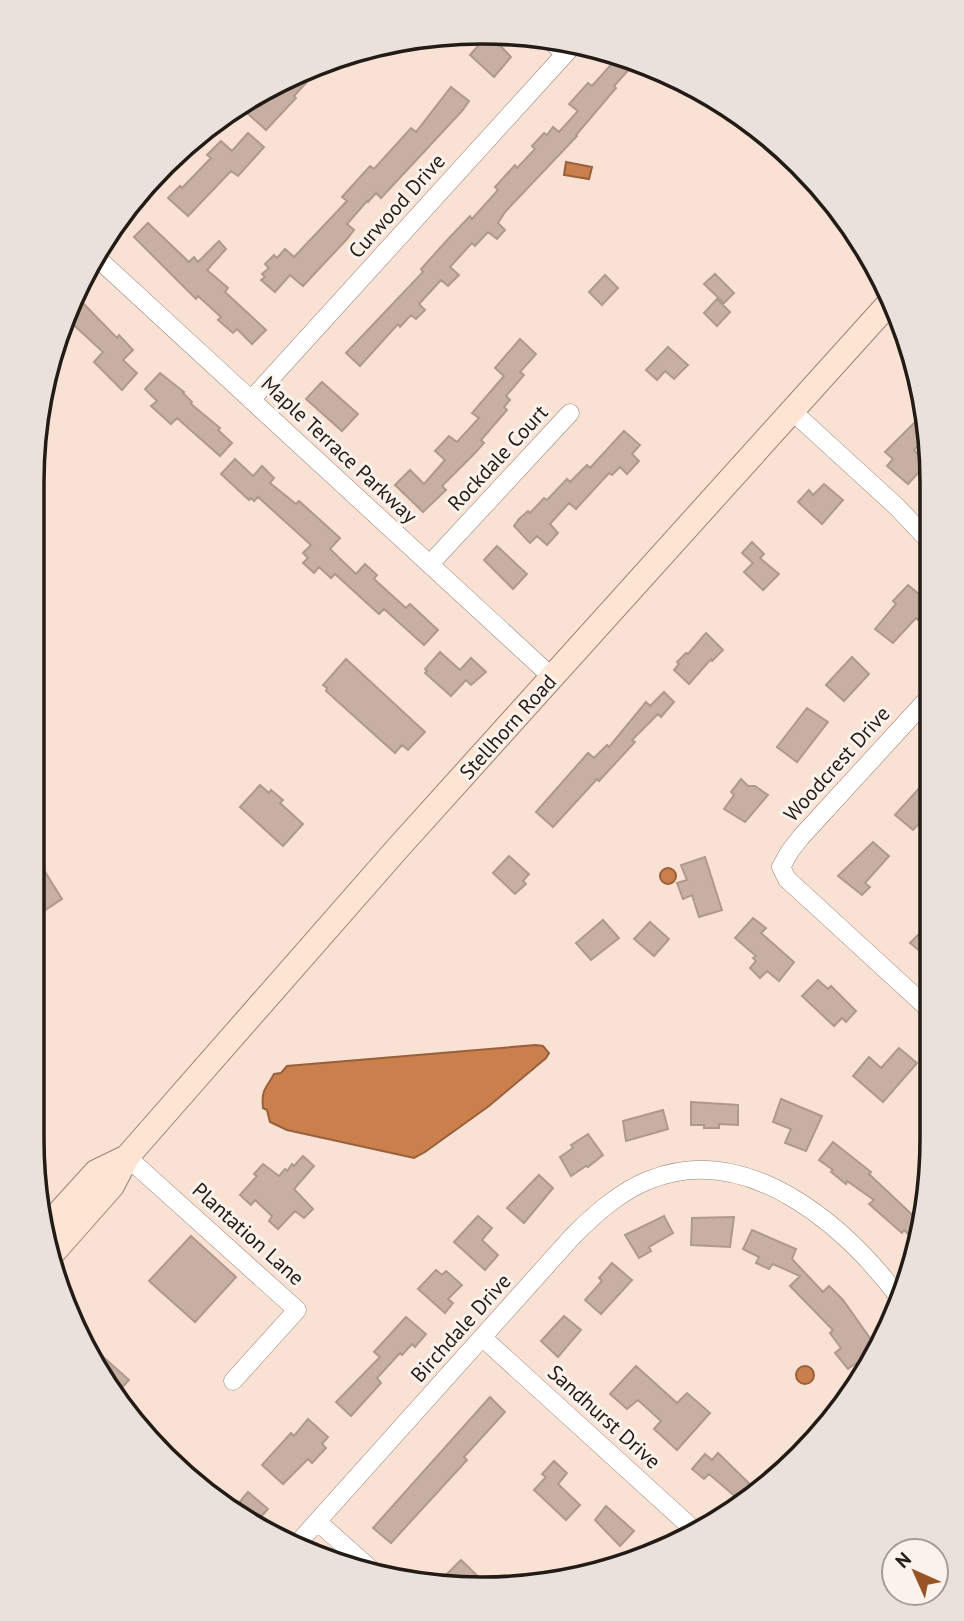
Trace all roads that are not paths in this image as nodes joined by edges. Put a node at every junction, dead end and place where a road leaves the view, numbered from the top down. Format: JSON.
{"nodes":[{"id":1,"x":566,"y":52,"type":"edge"},
{"id":2,"x":102,"y":263,"type":"edge"},
{"id":3,"x":884,"y":308,"type":"edge"},
{"id":4,"x":251,"y":400,"type":"junction"},
{"id":5,"x":792,"y":411,"type":"junction"},
{"id":6,"x":570,"y":413,"type":"dead end"},
{"id":7,"x":920,"y":531,"type":"edge"},
{"id":8,"x":430,"y":564,"type":"junction"},
{"id":9,"x":552,"y":677,"type":"junction"},
{"id":10,"x":920,"y":707,"type":"edge"},
{"id":11,"x":920,"y":1001,"type":"edge"},
{"id":12,"x":127,"y":1157,"type":"junction"},
{"id":13,"x":51,"y":1221,"type":"edge"},
{"id":14,"x":58,"y":1247,"type":"edge"},
{"id":15,"x":893,"y":1290,"type":"edge"},
{"id":16,"x":483,"y":1338,"type":"junction"},
{"id":17,"x":233,"y":1381,"type":"dead end"},
{"id":18,"x":318,"y":1522,"type":"junction"},
{"id":19,"x":689,"y":1525,"type":"edge"},
{"id":20,"x":302,"y":1539,"type":"edge"},
{"id":21,"x":360,"y":1559,"type":"edge"}],
"edges":[{"from":1,"to":4,"type":"street","name":"Curwood Drive"},
{"from":2,"to":4,"type":"street","name":"Maple Terrace Parkway"},
{"from":3,"to":5,"type":"main road","name":"Stellhorn Road"},
{"from":4,"to":8,"type":"street","name":"Maple Terrace Parkway"},
{"from":5,"to":7,"type":"street"},
{"from":5,"to":9,"type":"main road","name":"Stellhorn Road"},
{"from":6,"to":8,"type":"street","name":"Rockdale Court"},
{"from":8,"to":9,"type":"street","name":"Maple Terrace Parkway"},
{"from":9,"to":12,"type":"main road","name":"Stellhorn Road"},
{"from":10,"to":11,"type":"street","name":"Woodcrest Drive"},
{"from":12,"to":13,"type":"main road","name":"Stellhorn Road"},
{"from":12,"to":14,"type":"main road","name":"Stellhorn Road"},
{"from":12,"to":17,"type":"street","name":"Plantation Lane"},
{"from":15,"to":16,"type":"street","name":"Birchdale Drive"},
{"from":16,"to":18,"type":"street","name":"Birchdale Drive"},
{"from":16,"to":19,"type":"street","name":"Sandhurst Drive"},
{"from":18,"to":20,"type":"street","name":"Birchdale Drive"},
{"from":18,"to":21,"type":"street"}]}
